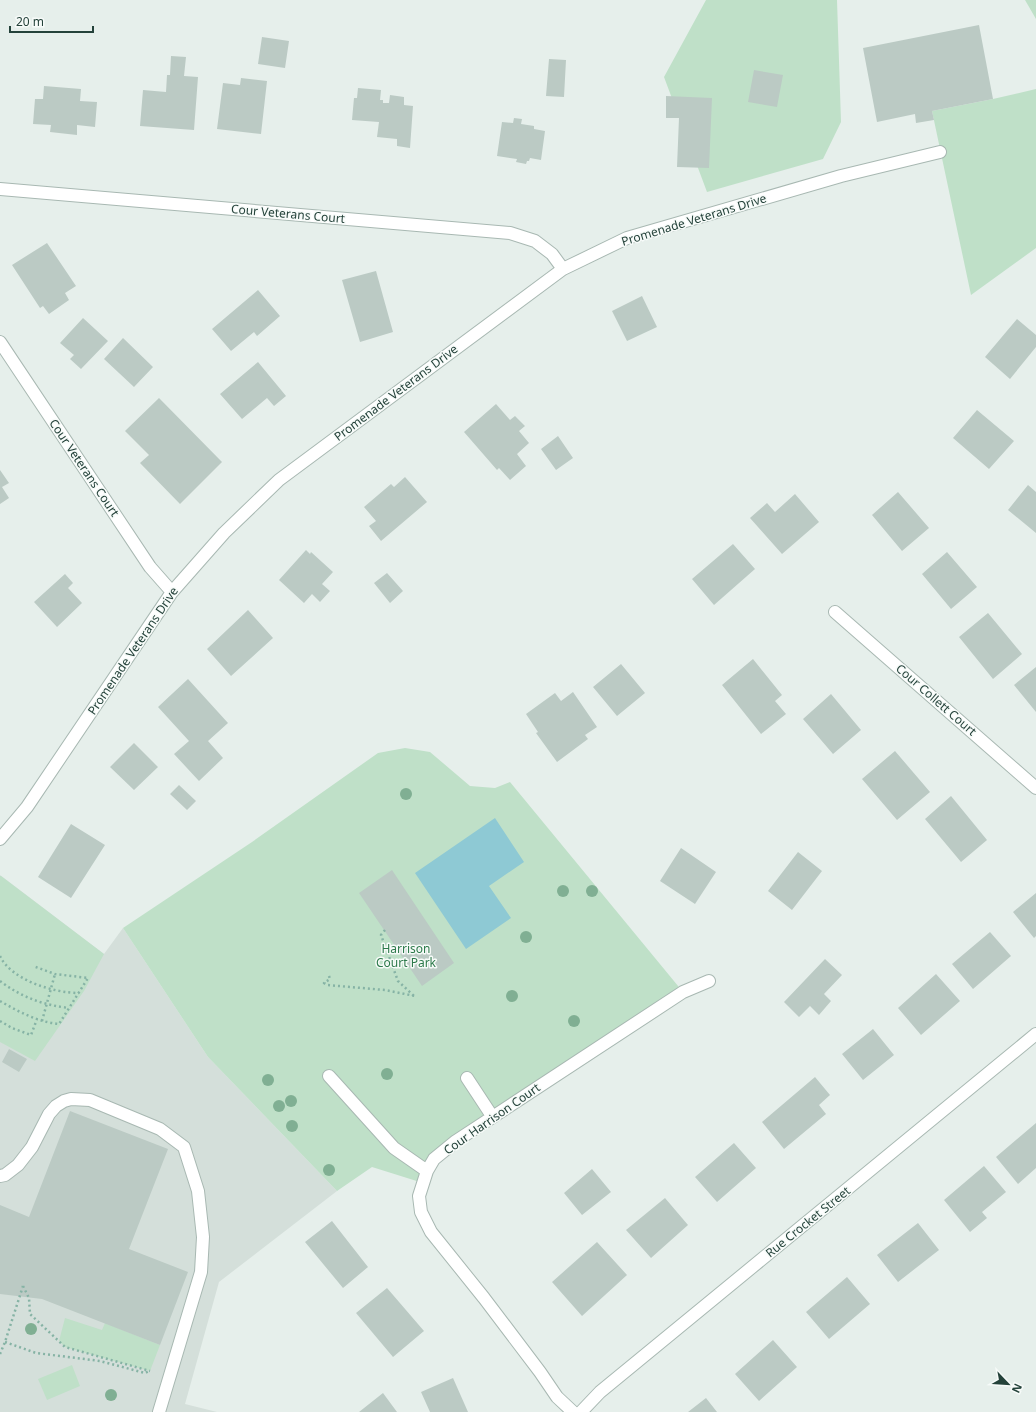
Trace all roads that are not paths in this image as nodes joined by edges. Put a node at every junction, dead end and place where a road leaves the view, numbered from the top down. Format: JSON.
{"nodes":[{"id":1,"x":940,"y":152,"type":"dead end"},
{"id":2,"x":0,"y":189,"type":"edge"},
{"id":3,"x":563,"y":269,"type":"junction"},
{"id":4,"x":0,"y":342,"type":"edge"},
{"id":5,"x":172,"y":592,"type":"junction"},
{"id":6,"x":836,"y":612,"type":"dead end"},
{"id":7,"x":1036,"y":788,"type":"edge"},
{"id":8,"x":0,"y":840,"type":"edge"},
{"id":9,"x":709,"y":981,"type":"dead end"},
{"id":10,"x":1036,"y":1034,"type":"edge"},
{"id":11,"x":329,"y":1076,"type":"dead end"},
{"id":12,"x":467,"y":1078,"type":"dead end"},
{"id":13,"x":492,"y":1116,"type":"junction"},
{"id":14,"x":427,"y":1171,"type":"junction"},
{"id":15,"x":0,"y":1176,"type":"edge"},
{"id":16,"x":159,"y":1412,"type":"edge"},
{"id":17,"x":573,"y":1412,"type":"edge"},
{"id":18,"x":582,"y":1412,"type":"edge"}],
"edges":[{"from":1,"to":3,"type":"street","name":"Promenade Veterans Drive"},
{"from":2,"to":3,"type":"street","name":"Cour Veterans Court"},
{"from":3,"to":5,"type":"street","name":"Promenade Veterans Drive"},
{"from":4,"to":5,"type":"street","name":"Cour Veterans Court"},
{"from":5,"to":8,"type":"street","name":"Promenade Veterans Drive"},
{"from":6,"to":7,"type":"street","name":"Cour Collett Court"},
{"from":9,"to":13,"type":"street","name":"Cour Harrison Court"},
{"from":10,"to":18,"type":"street","name":"Rue Crocket Street"},
{"from":11,"to":14,"type":"street"},
{"from":12,"to":13,"type":"street"},
{"from":13,"to":14,"type":"street","name":"Cour Harrison Court"},
{"from":14,"to":17,"type":"street","name":"Cour Harrison Court"},
{"from":15,"to":16,"type":"street"}]}
